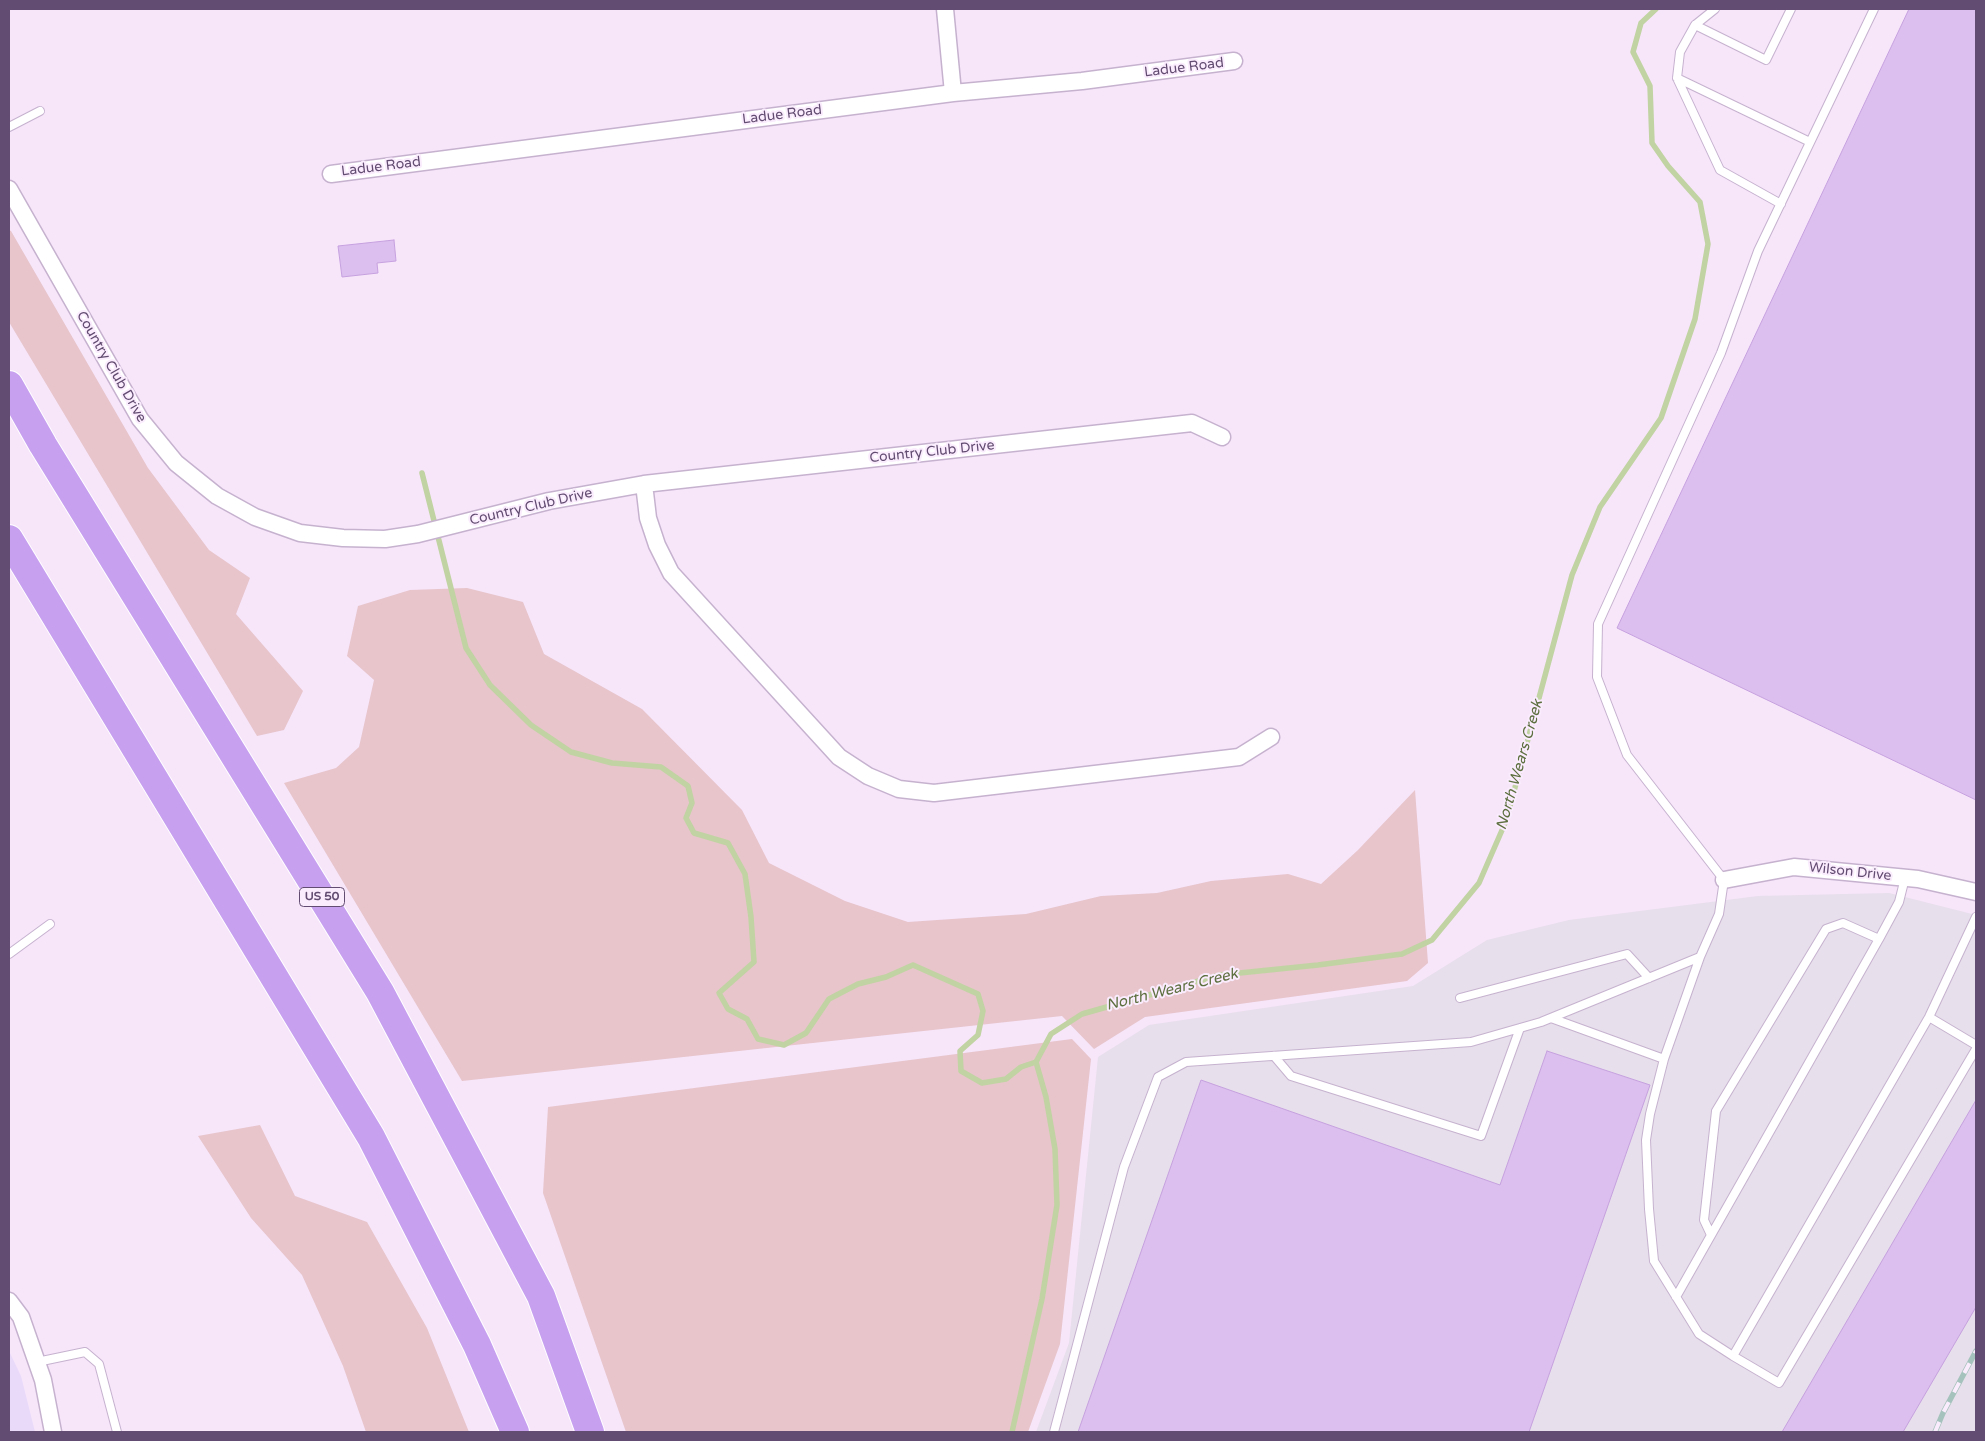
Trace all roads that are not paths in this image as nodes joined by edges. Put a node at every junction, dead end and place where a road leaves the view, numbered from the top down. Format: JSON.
{"nodes":[{"id":1,"x":945,"y":9,"type":"edge"},
{"id":2,"x":1715,"y":9,"type":"edge"},
{"id":3,"x":1790,"y":9,"type":"edge"},
{"id":4,"x":1874,"y":9,"type":"edge"},
{"id":5,"x":1695,"y":25,"type":"junction"},
{"id":6,"x":1234,"y":62,"type":"dead end"},
{"id":7,"x":1677,"y":78,"type":"junction"},
{"id":8,"x":952,"y":93,"type":"junction"},
{"id":9,"x":40,"y":112,"type":"dead end"},
{"id":10,"x":9,"y":127,"type":"edge"},
{"id":11,"x":1810,"y":142,"type":"junction"},
{"id":12,"x":331,"y":174,"type":"dead end"},
{"id":13,"x":9,"y":189,"type":"edge"},
{"id":14,"x":1781,"y":204,"type":"junction"},
{"id":15,"x":9,"y":386,"type":"edge"},
{"id":16,"x":1222,"y":437,"type":"dead end"},
{"id":17,"x":644,"y":484,"type":"junction"},
{"id":18,"x":9,"y":539,"type":"edge"},
{"id":19,"x":1271,"y":737,"type":"dead end"},
{"id":20,"x":1905,"y":878,"type":"junction"},
{"id":21,"x":1724,"y":880,"type":"junction"},
{"id":22,"x":1976,"y":892,"type":"edge"},
{"id":23,"x":1976,"y":917,"type":"edge"},
{"id":24,"x":50,"y":924,"type":"dead end"},
{"id":25,"x":1879,"y":939,"type":"junction"},
{"id":26,"x":9,"y":954,"type":"edge"},
{"id":27,"x":1700,"y":957,"type":"junction"},
{"id":28,"x":1649,"y":978,"type":"junction"},
{"id":29,"x":1460,"y":998,"type":"dead end"},
{"id":30,"x":1930,"y":1017,"type":"junction"},
{"id":31,"x":1551,"y":1018,"type":"junction"},
{"id":32,"x":1520,"y":1028,"type":"junction"},
{"id":33,"x":1976,"y":1047,"type":"edge"},
{"id":34,"x":1274,"y":1056,"type":"junction"},
{"id":35,"x":1664,"y":1059,"type":"junction"},
{"id":36,"x":1711,"y":1235,"type":"junction"},
{"id":37,"x":1676,"y":1297,"type":"junction"},
{"id":38,"x":9,"y":1301,"type":"edge"},
{"id":39,"x":1733,"y":1356,"type":"junction"},
{"id":40,"x":37,"y":1362,"type":"junction"},
{"id":41,"x":53,"y":1432,"type":"edge"},
{"id":42,"x":117,"y":1432,"type":"edge"},
{"id":43,"x":515,"y":1432,"type":"edge"},
{"id":44,"x":590,"y":1432,"type":"edge"},
{"id":45,"x":1054,"y":1432,"type":"edge"}],
"edges":[{"from":1,"to":8,"type":"street"},
{"from":2,"to":5,"type":"lane"},
{"from":3,"to":5,"type":"lane"},
{"from":4,"to":11,"type":"lane"},
{"from":5,"to":7,"type":"lane"},
{"from":6,"to":8,"type":"street","name":"Ladue Road"},
{"from":7,"to":11,"type":"lane"},
{"from":7,"to":14,"type":"lane"},
{"from":8,"to":12,"type":"street","name":"Ladue Road"},
{"from":9,"to":10,"type":"lane"},
{"from":11,"to":14,"type":"lane"},
{"from":13,"to":17,"type":"street","name":"Country Club Drive"},
{"from":14,"to":21,"type":"lane"},
{"from":15,"to":44,"type":"highway","number":"US 50"},
{"from":16,"to":17,"type":"street","name":"Country Club Drive"},
{"from":17,"to":19,"type":"street"},
{"from":18,"to":43,"type":"highway"},
{"from":20,"to":21,"type":"street","name":"Wilson Drive"},
{"from":20,"to":22,"type":"street","name":"Wilson Drive"},
{"from":20,"to":25,"type":"lane"},
{"from":21,"to":27,"type":"lane"},
{"from":23,"to":30,"type":"lane"},
{"from":24,"to":26,"type":"lane"},
{"from":25,"to":36,"type":"lane"},
{"from":25,"to":36,"type":"lane"},
{"from":27,"to":28,"type":"lane"},
{"from":27,"to":35,"type":"lane"},
{"from":28,"to":29,"type":"lane"},
{"from":28,"to":31,"type":"lane"},
{"from":30,"to":33,"type":"lane"},
{"from":30,"to":39,"type":"lane"},
{"from":31,"to":32,"type":"lane"},
{"from":31,"to":35,"type":"lane"},
{"from":32,"to":34,"type":"lane"},
{"from":32,"to":34,"type":"lane"},
{"from":33,"to":39,"type":"lane"},
{"from":34,"to":45,"type":"lane"},
{"from":35,"to":37,"type":"lane"},
{"from":36,"to":37,"type":"lane"},
{"from":37,"to":39,"type":"lane"},
{"from":38,"to":40,"type":"street"},
{"from":40,"to":41,"type":"street"},
{"from":40,"to":42,"type":"lane"}]}
